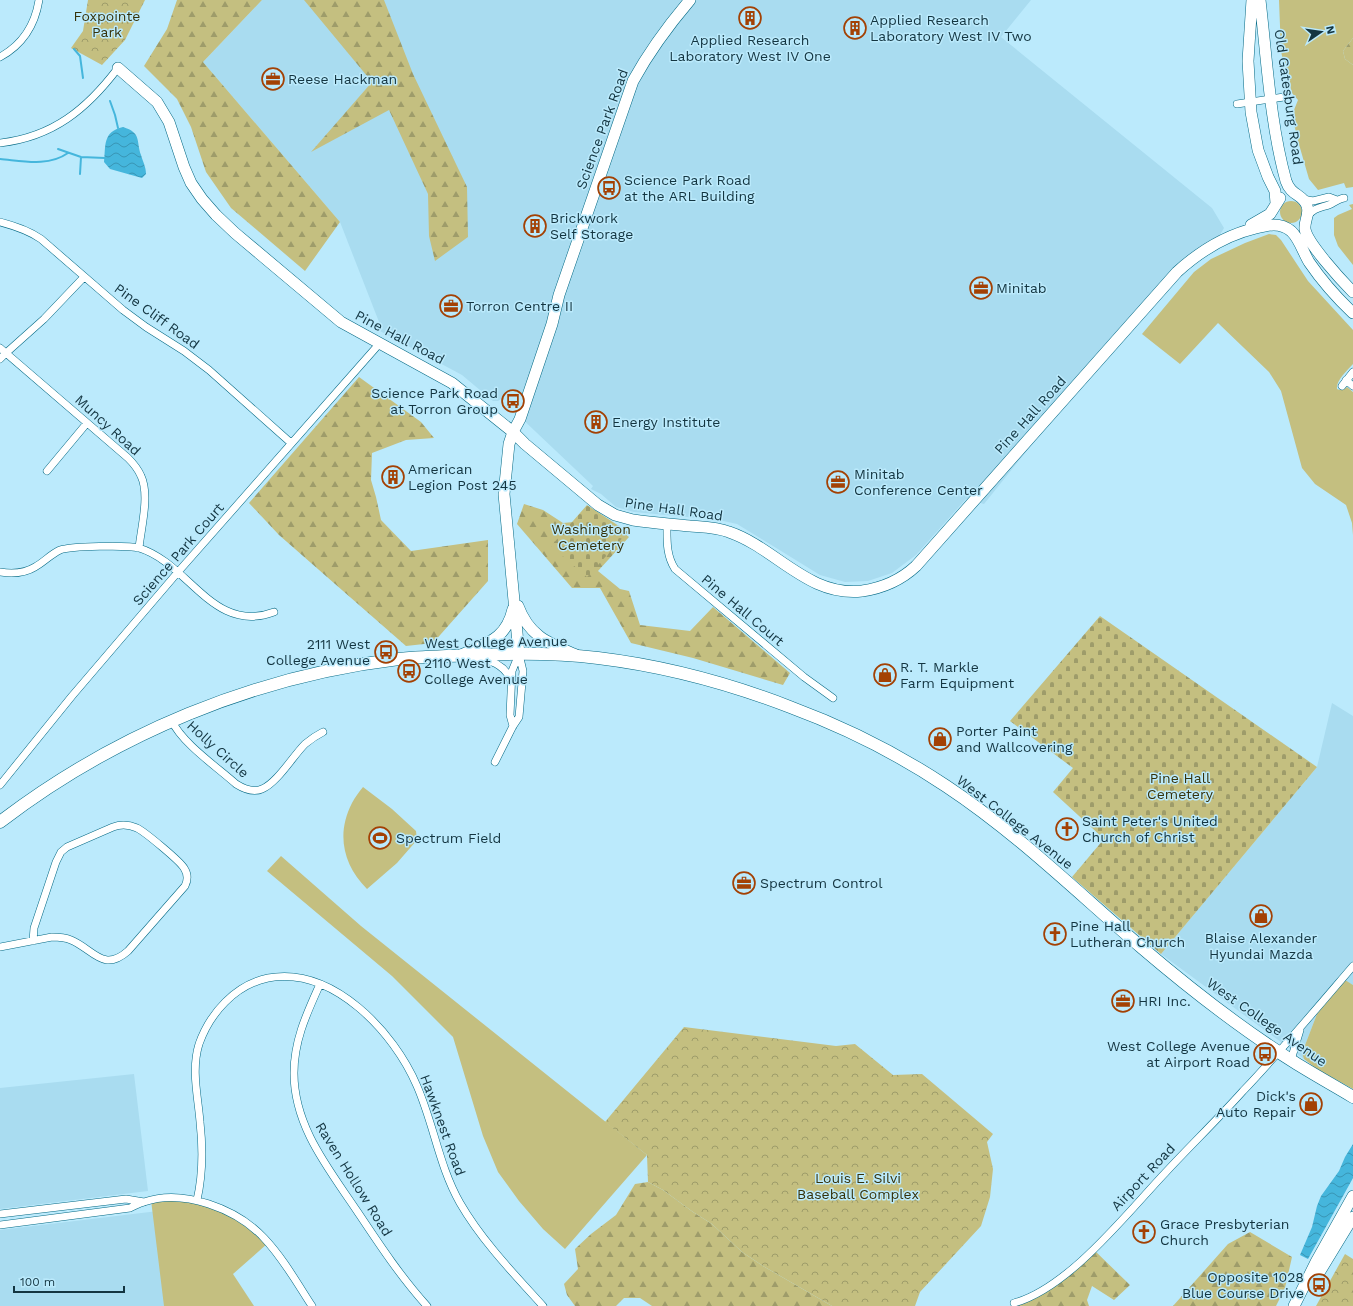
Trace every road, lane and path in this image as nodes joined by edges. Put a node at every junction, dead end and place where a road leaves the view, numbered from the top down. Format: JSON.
{"nodes":[{"id":1,"x":39,"y":0,"type":"edge"},
{"id":2,"x":690,"y":0,"type":"edge"},
{"id":3,"x":1252,"y":0,"type":"edge"},
{"id":4,"x":1260,"y":0,"type":"edge"},
{"id":5,"x":0,"y":57,"type":"edge"},
{"id":6,"x":118,"y":68,"type":"joint"},
{"id":7,"x":1284,"y":97,"type":"dead end"},
{"id":8,"x":1272,"y":99,"type":"junction"},
{"id":9,"x":1250,"y":102,"type":"junction"},
{"id":10,"x":1237,"y":104,"type":"dead end"},
{"id":11,"x":0,"y":143,"type":"edge"},
{"id":12,"x":1299,"y":197,"type":"junction"},
{"id":13,"x":1275,"y":205,"type":"junction"},
{"id":14,"x":1307,"y":218,"type":"junction"},
{"id":15,"x":0,"y":222,"type":"edge"},
{"id":16,"x":1284,"y":227,"type":"junction"},
{"id":17,"x":1244,"y":230,"type":"junction"},
{"id":18,"x":84,"y":277,"type":"junction"},
{"id":19,"x":1353,"y":292,"type":"edge"},
{"id":20,"x":1353,"y":313,"type":"edge"},
{"id":21,"x":380,"y":343,"type":"junction"},
{"id":22,"x":3,"y":350,"type":"edge"},
{"id":23,"x":0,"y":359,"type":"edge"},
{"id":24,"x":1353,"y":372,"type":"edge"},
{"id":25,"x":1353,"y":386,"type":"edge"},
{"id":26,"x":87,"y":423,"type":"junction"},
{"id":27,"x":513,"y":432,"type":"junction"},
{"id":28,"x":291,"y":443,"type":"junction"},
{"id":29,"x":47,"y":471,"type":"dead end"},
{"id":30,"x":667,"y":524,"type":"junction"},
{"id":31,"x":139,"y":548,"type":"junction"},
{"id":32,"x":0,"y":572,"type":"edge"},
{"id":33,"x":178,"y":572,"type":"junction"},
{"id":34,"x":513,"y":594,"type":"junction"},
{"id":35,"x":274,"y":612,"type":"dead end"},
{"id":36,"x":519,"y":654,"type":"junction"},
{"id":37,"x":461,"y":655,"type":"junction"},
{"id":38,"x":579,"y":656,"type":"junction"},
{"id":39,"x":512,"y":684,"type":"junction"},
{"id":40,"x":832,"y":698,"type":"dead end"},
{"id":41,"x":172,"y":721,"type":"junction"},
{"id":42,"x":513,"y":726,"type":"junction"},
{"id":43,"x":323,"y":732,"type":"dead end"},
{"id":44,"x":495,"y":762,"type":"dead end"},
{"id":45,"x":0,"y":785,"type":"edge"},
{"id":46,"x":0,"y":822,"type":"edge"},
{"id":47,"x":33,"y":941,"type":"junction"},
{"id":48,"x":0,"y":947,"type":"edge"},
{"id":49,"x":1353,"y":966,"type":"edge"},
{"id":50,"x":320,"y":984,"type":"junction"},
{"id":51,"x":1301,"y":1028,"type":"junction"},
{"id":52,"x":1278,"y":1052,"type":"junction"},
{"id":53,"x":1291,"y":1060,"type":"junction"},
{"id":54,"x":1353,"y":1097,"type":"edge"},
{"id":55,"x":1353,"y":1196,"type":"edge"},
{"id":56,"x":197,"y":1200,"type":"junction"},
{"id":57,"x":144,"y":1202,"type":"junction"},
{"id":58,"x":0,"y":1214,"type":"edge"},
{"id":59,"x":1353,"y":1217,"type":"edge"},
{"id":60,"x":0,"y":1225,"type":"edge"},
{"id":61,"x":1014,"y":1303,"type":"dead end"},
{"id":62,"x":312,"y":1306,"type":"edge"},
{"id":63,"x":427,"y":1306,"type":"edge"},
{"id":64,"x":543,"y":1306,"type":"edge"},
{"id":65,"x":1294,"y":1306,"type":"edge"},
{"id":66,"x":1300,"y":1306,"type":"edge"}],
"edges":[{"from":1,"to":5,"type":"street"},
{"from":2,"to":27,"type":"street","name":"Science Park Road"},
{"from":3,"to":9,"type":"street","name":"Old Gatesburg Road"},
{"from":4,"to":8,"type":"street","name":"Old Gatesburg Road"},
{"from":6,"to":11,"type":"street"},
{"from":6,"to":21,"type":"street","name":"Pine Hall Road"},
{"from":7,"to":8,"type":"street"},
{"from":8,"to":9,"type":"street"},
{"from":8,"to":12,"type":"street","name":"Old Gatesburg Road"},
{"from":9,"to":10,"type":"street"},
{"from":9,"to":13,"type":"street","name":"Old Gatesburg Road"},
{"from":12,"to":13,"type":"street","name":"Pine Hall Road"},
{"from":12,"to":14,"type":"street","name":"Old Gatesburg Road"},
{"from":12,"to":14,"type":"street","name":"Pine Hall Road"},
{"from":13,"to":16,"type":"street","name":"Old Gatesburg Road"},
{"from":13,"to":17,"type":"street","name":"Pine Hall Road"},
{"from":14,"to":16,"type":"street","name":"Pine Hall Road"},
{"from":14,"to":19,"type":"street","name":"Old Gatesburg Road"},
{"from":15,"to":18,"type":"street","name":"Pine Cliff Road"},
{"from":16,"to":17,"type":"street","name":"Pine Hall Road"},
{"from":16,"to":20,"type":"street","name":"Old Gatesburg Road"},
{"from":17,"to":30,"type":"street","name":"Pine Hall Road"},
{"from":18,"to":22,"type":"street"},
{"from":18,"to":28,"type":"street","name":"Pine Cliff Road"},
{"from":21,"to":27,"type":"street","name":"Pine Hall Road"},
{"from":21,"to":28,"type":"street","name":"Science Park Court"},
{"from":22,"to":23,"type":"street"},
{"from":22,"to":26,"type":"street","name":"Muncy Road"},
{"from":24,"to":25,"type":"street"},
{"from":26,"to":29,"type":"street"},
{"from":26,"to":31,"type":"street","name":"Muncy Road"},
{"from":27,"to":30,"type":"street","name":"Pine Hall Road"},
{"from":27,"to":34,"type":"street","name":"Science Park Road"},
{"from":28,"to":33,"type":"street","name":"Science Park Court"},
{"from":30,"to":40,"type":"street","name":"Pine Hall Court"},
{"from":31,"to":32,"type":"street"},
{"from":31,"to":33,"type":"street"},
{"from":33,"to":35,"type":"street"},
{"from":33,"to":45,"type":"street","name":"Science Park Court"},
{"from":34,"to":36,"type":"street","name":"Science Park Road"},
{"from":34,"to":37,"type":"street"},
{"from":34,"to":38,"type":"street"},
{"from":36,"to":37,"type":"main road","name":"West College Avenue"},
{"from":36,"to":38,"type":"main road","name":"West College Avenue"},
{"from":36,"to":39,"type":"street"},
{"from":36,"to":42,"type":"street"},
{"from":37,"to":39,"type":"street"},
{"from":37,"to":41,"type":"main road","name":"West College Avenue"},
{"from":38,"to":52,"type":"main road","name":"West College Avenue"},
{"from":39,"to":42,"type":"street"},
{"from":41,"to":43,"type":"street","name":"Holly Circle"},
{"from":41,"to":46,"type":"main road","name":"West College Avenue"},
{"from":42,"to":44,"type":"street"},
{"from":47,"to":47,"type":"street"},
{"from":47,"to":48,"type":"street"},
{"from":49,"to":51,"type":"street","name":"Airport Road"},
{"from":50,"to":56,"type":"street","name":"Hawknest Road"},
{"from":50,"to":63,"type":"street","name":"Raven Hollow Road"},
{"from":50,"to":64,"type":"street","name":"Hawknest Road"},
{"from":51,"to":52,"type":"street","name":"Airport Road"},
{"from":51,"to":53,"type":"street"},
{"from":52,"to":53,"type":"main road","name":"West College Avenue"},
{"from":52,"to":61,"type":"street","name":"Airport Road"},
{"from":53,"to":54,"type":"main road","name":"West College Avenue"},
{"from":55,"to":65,"type":"street"},
{"from":56,"to":57,"type":"street"},
{"from":56,"to":62,"type":"street"},
{"from":57,"to":58,"type":"street"},
{"from":57,"to":60,"type":"street"},
{"from":59,"to":66,"type":"street"}]}
